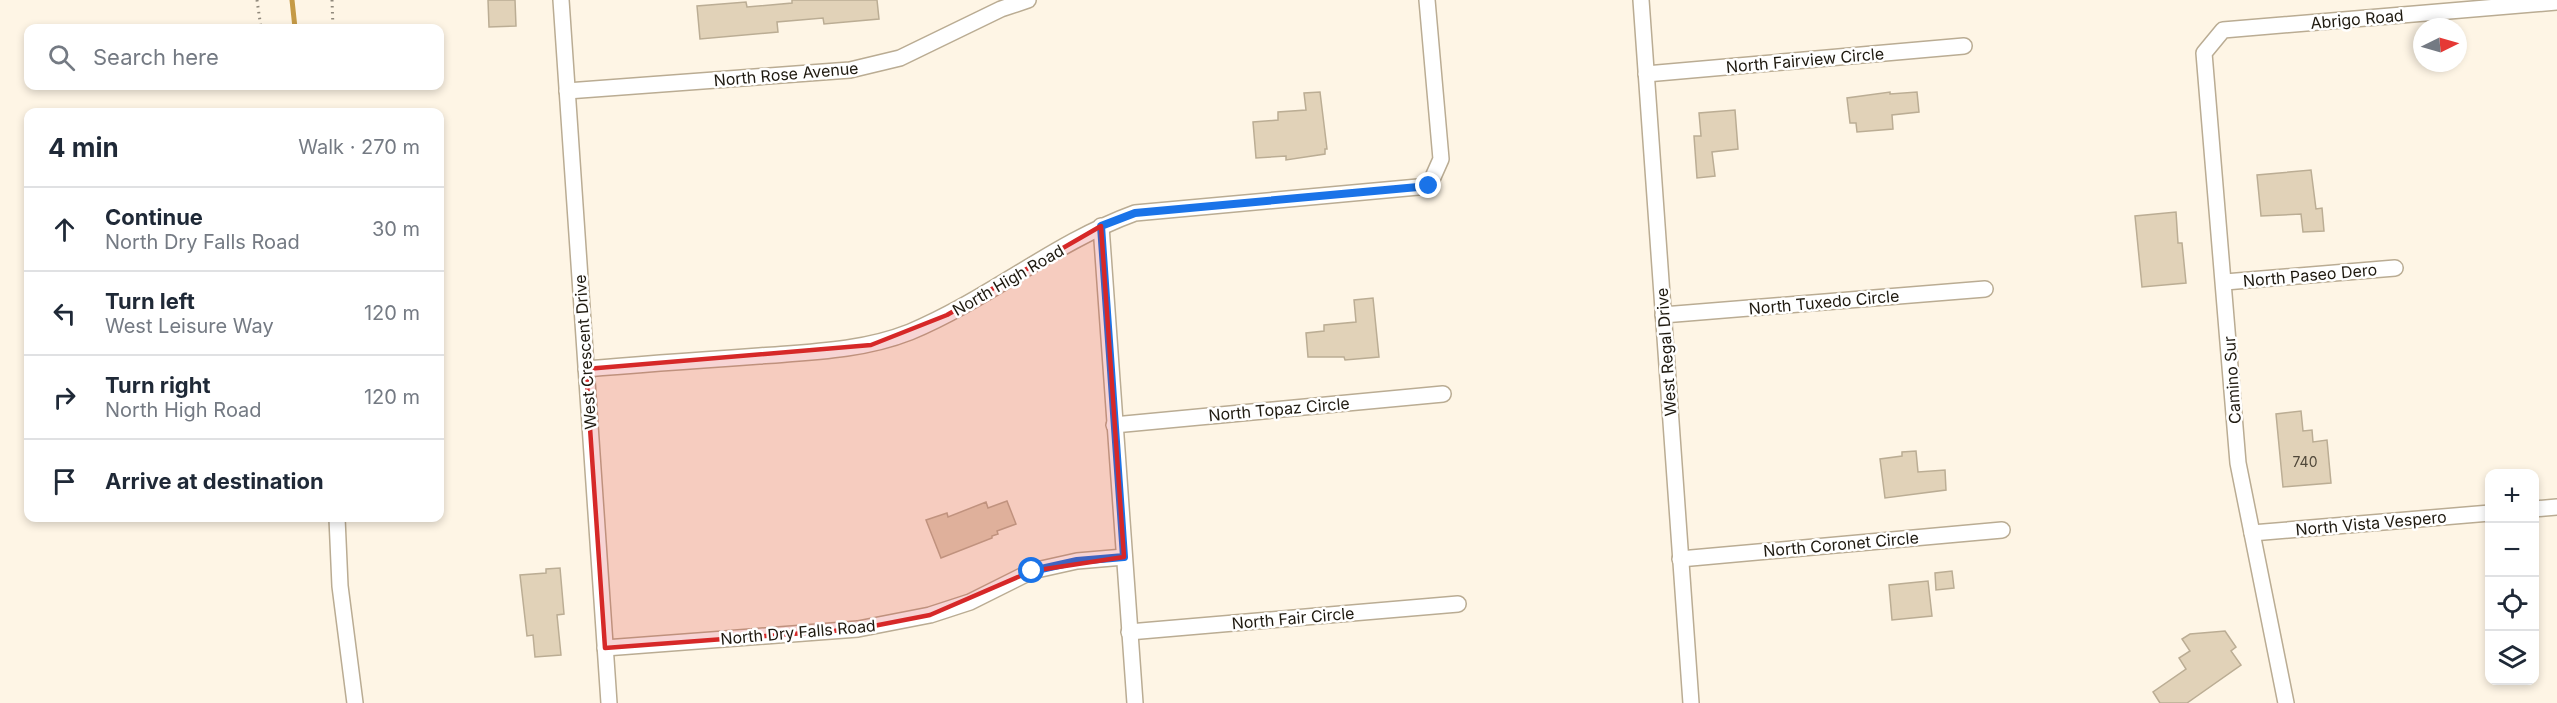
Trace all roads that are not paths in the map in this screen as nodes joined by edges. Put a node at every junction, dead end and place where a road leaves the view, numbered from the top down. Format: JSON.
{"nodes":[{"id":1,"x":561,"y":0,"type":"edge"},
{"id":2,"x":1028,"y":0,"type":"edge"},
{"id":3,"x":1426,"y":0,"type":"edge"},
{"id":4,"x":1641,"y":0,"type":"edge"},
{"id":5,"x":2557,"y":2,"type":"edge"},
{"id":6,"x":1965,"y":46,"type":"dead end"},
{"id":7,"x":2204,"y":53,"type":"joint"},
{"id":8,"x":1646,"y":74,"type":"junction"},
{"id":9,"x":567,"y":92,"type":"junction"},
{"id":10,"x":1101,"y":226,"type":"junction"},
{"id":11,"x":2395,"y":268,"type":"dead end"},
{"id":12,"x":2225,"y":282,"type":"junction"},
{"id":13,"x":1985,"y":289,"type":"dead end"},
{"id":14,"x":1663,"y":315,"type":"junction"},
{"id":15,"x":586,"y":369,"type":"junction"},
{"id":16,"x":1443,"y":394,"type":"dead end"},
{"id":17,"x":1114,"y":425,"type":"junction"},
{"id":18,"x":2557,"y":507,"type":"edge"},
{"id":19,"x":2539,"y":509,"type":"edge"},
{"id":20,"x":2485,"y":513,"type":"edge"},
{"id":21,"x":337,"y":522,"type":"edge"},
{"id":22,"x":2002,"y":530,"type":"dead end"},
{"id":23,"x":2252,"y":533,"type":"junction"},
{"id":24,"x":1124,"y":557,"type":"junction"},
{"id":25,"x":1680,"y":559,"type":"junction"},
{"id":26,"x":1458,"y":604,"type":"dead end"},
{"id":27,"x":1129,"y":632,"type":"junction"},
{"id":28,"x":605,"y":648,"type":"junction"},
{"id":29,"x":355,"y":703,"type":"edge"},
{"id":30,"x":609,"y":703,"type":"edge"},
{"id":31,"x":1135,"y":703,"type":"edge"},
{"id":32,"x":1691,"y":703,"type":"edge"},
{"id":33,"x":2286,"y":703,"type":"edge"}],
"edges":[{"from":1,"to":9,"type":"street","name":"West Crescent Drive"},
{"from":2,"to":9,"type":"street","name":"North Rose Avenue"},
{"from":3,"to":10,"type":"street","name":"North High Road"},
{"from":4,"to":8,"type":"street","name":"West Regal Drive"},
{"from":5,"to":7,"type":"street","name":"Abrigo Road"},
{"from":6,"to":8,"type":"street","name":"North Fairview Circle"},
{"from":7,"to":12,"type":"street","name":"Camino Sur"},
{"from":8,"to":14,"type":"street","name":"West Regal Drive"},
{"from":9,"to":15,"type":"street","name":"West Crescent Drive"},
{"from":10,"to":15,"type":"street","name":"North High Road"},
{"from":10,"to":17,"type":"street"},
{"from":11,"to":12,"type":"street","name":"North Paseo Dero"},
{"from":12,"to":23,"type":"street","name":"Camino Sur"},
{"from":13,"to":14,"type":"street","name":"North Tuxedo Circle"},
{"from":14,"to":25,"type":"street","name":"West Regal Drive"},
{"from":15,"to":28,"type":"street","name":"West Crescent Drive"},
{"from":16,"to":17,"type":"street","name":"North Topaz Circle"},
{"from":17,"to":24,"type":"street"},
{"from":18,"to":19,"type":"street"},
{"from":20,"to":23,"type":"street","name":"North Vista Vespero"},
{"from":21,"to":29,"type":"street"},
{"from":22,"to":25,"type":"street","name":"North Coronet Circle"},
{"from":23,"to":33,"type":"street","name":"Camino Sur"},
{"from":24,"to":27,"type":"street"},
{"from":24,"to":28,"type":"street","name":"North Dry Falls Road"},
{"from":25,"to":32,"type":"street","name":"West Regal Drive"},
{"from":26,"to":27,"type":"street","name":"North Fair Circle"},
{"from":27,"to":31,"type":"street"},
{"from":28,"to":30,"type":"street","name":"West Crescent Drive"}]}
